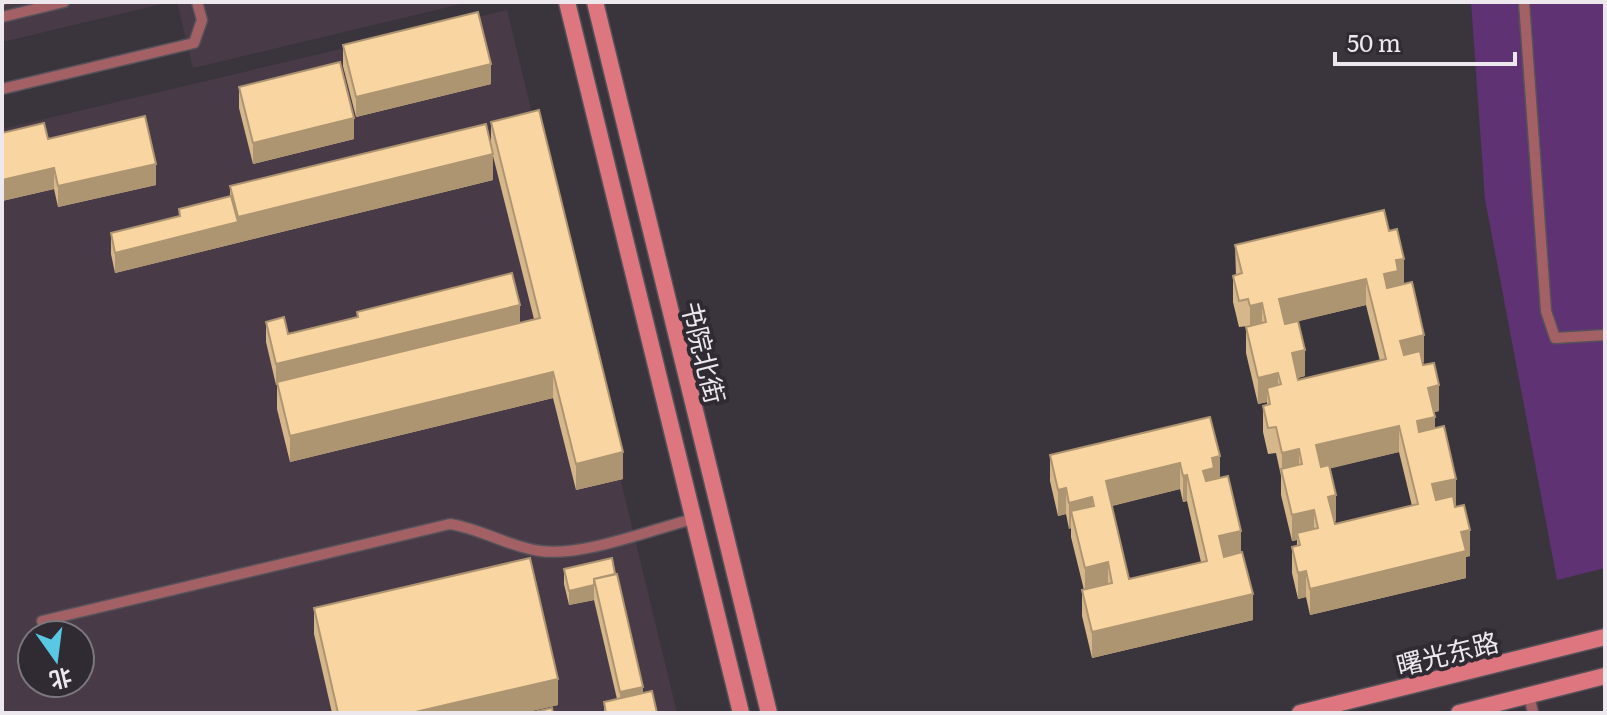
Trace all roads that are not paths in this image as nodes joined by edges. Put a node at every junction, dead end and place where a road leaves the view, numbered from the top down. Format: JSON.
{"nodes":[{"id":1,"x":64,"y":2,"type":"edge"},
{"id":2,"x":197,"y":2,"type":"edge"},
{"id":3,"x":567,"y":2,"type":"edge"},
{"id":4,"x":595,"y":2,"type":"edge"},
{"id":5,"x":1524,"y":2,"type":"edge"},
{"id":6,"x":2,"y":17,"type":"edge"},
{"id":7,"x":2,"y":89,"type":"edge"},
{"id":8,"x":1605,"y":335,"type":"edge"},
{"id":9,"x":693,"y":519,"type":"junction"},
{"id":10,"x":50,"y":619,"type":"edge"},
{"id":11,"x":1605,"y":637,"type":"edge"},
{"id":12,"x":1605,"y":676,"type":"edge"},
{"id":13,"x":1529,"y":695,"type":"junction"},
{"id":14,"x":741,"y":713,"type":"edge"},
{"id":15,"x":769,"y":713,"type":"edge"},
{"id":16,"x":1300,"y":713,"type":"edge"},
{"id":17,"x":1459,"y":713,"type":"edge"},
{"id":18,"x":1533,"y":713,"type":"edge"}],
"edges":[{"from":1,"to":6,"type":"lane"},
{"from":2,"to":7,"type":"lane"},
{"from":3,"to":9,"type":"street","name":"书院北街"},
{"from":4,"to":15,"type":"street","name":"书院北街"},
{"from":5,"to":8,"type":"lane"},
{"from":9,"to":10,"type":"lane"},
{"from":9,"to":14,"type":"street","name":"书院北街"},
{"from":11,"to":16,"type":"street","name":"曙光东路"},
{"from":12,"to":13,"type":"street"},
{"from":13,"to":17,"type":"street"},
{"from":13,"to":18,"type":"lane"}]}
